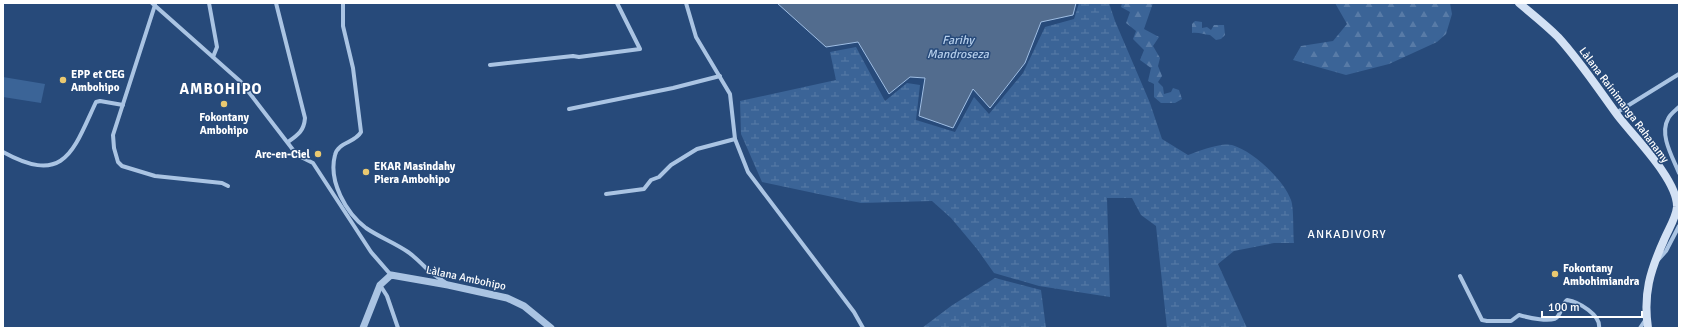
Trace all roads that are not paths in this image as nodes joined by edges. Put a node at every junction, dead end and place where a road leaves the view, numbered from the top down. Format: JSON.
{"nodes":[{"id":1,"x":209,"y":3,"type":"edge"},
{"id":2,"x":276,"y":3,"type":"edge"},
{"id":3,"x":343,"y":3,"type":"edge"},
{"id":4,"x":617,"y":3,"type":"edge"},
{"id":5,"x":686,"y":3,"type":"edge"},
{"id":6,"x":1519,"y":3,"type":"edge"},
{"id":7,"x":153,"y":4,"type":"edge"},
{"id":8,"x":213,"y":57,"type":"junction"},
{"id":9,"x":490,"y":65,"type":"dead end"},
{"id":10,"x":1679,"y":74,"type":"edge"},
{"id":11,"x":720,"y":76,"type":"junction"},
{"id":12,"x":123,"y":105,"type":"junction"},
{"id":13,"x":1679,"y":107,"type":"edge"},
{"id":14,"x":569,"y":109,"type":"dead end"},
{"id":15,"x":1616,"y":113,"type":"junction"},
{"id":16,"x":735,"y":139,"type":"junction"},
{"id":17,"x":288,"y":142,"type":"junction"},
{"id":18,"x":3,"y":152,"type":"edge"},
{"id":19,"x":1679,"y":173,"type":"edge"},
{"id":20,"x":228,"y":186,"type":"dead end"},
{"id":21,"x":606,"y":194,"type":"dead end"},
{"id":22,"x":1679,"y":226,"type":"edge"},
{"id":23,"x":1653,"y":263,"type":"junction"},
{"id":24,"x":391,"y":275,"type":"junction"},
{"id":25,"x":1460,"y":276,"type":"dead end"},
{"id":26,"x":448,"y":285,"type":"junction"},
{"id":27,"x":380,"y":286,"type":"junction"},
{"id":28,"x":1646,"y":318,"type":"junction"},
{"id":29,"x":363,"y":328,"type":"edge"},
{"id":30,"x":398,"y":328,"type":"edge"},
{"id":31,"x":551,"y":328,"type":"edge"},
{"id":32,"x":863,"y":328,"type":"edge"},
{"id":33,"x":1599,"y":328,"type":"edge"},
{"id":34,"x":1640,"y":328,"type":"edge"},
{"id":35,"x":1648,"y":328,"type":"edge"}],
"edges":[{"from":1,"to":8,"type":"street"},
{"from":2,"to":17,"type":"street"},
{"from":3,"to":26,"type":"street"},
{"from":4,"to":9,"type":"street"},
{"from":5,"to":11,"type":"street"},
{"from":6,"to":15,"type":"main road","name":"Làlana Rainimanga Rahanamy"},
{"from":7,"to":8,"type":"street"},
{"from":7,"to":12,"type":"street"},
{"from":8,"to":17,"type":"street"},
{"from":10,"to":15,"type":"street"},
{"from":11,"to":14,"type":"street"},
{"from":11,"to":16,"type":"street"},
{"from":12,"to":18,"type":"street"},
{"from":12,"to":20,"type":"street"},
{"from":13,"to":19,"type":"street"},
{"from":15,"to":23,"type":"main road","name":"Làlana Rainimanga Rahanamy"},
{"from":16,"to":21,"type":"street"},
{"from":16,"to":32,"type":"street"},
{"from":17,"to":24,"type":"street"},
{"from":22,"to":23,"type":"street"},
{"from":23,"to":28,"type":"main road","name":"Làlana Rainimanga Rahanamy"},
{"from":24,"to":26,"type":"street","name":"Làlana Ambohipo"},
{"from":24,"to":27,"type":"street"},
{"from":25,"to":33,"type":"street"},
{"from":26,"to":31,"type":"street","name":"Làlana Ambohipo"},
{"from":27,"to":29,"type":"street"},
{"from":27,"to":30,"type":"street"},
{"from":28,"to":34,"type":"street"},
{"from":28,"to":35,"type":"main road","name":"Làlana Rainimanga Rahanamy"}]}
